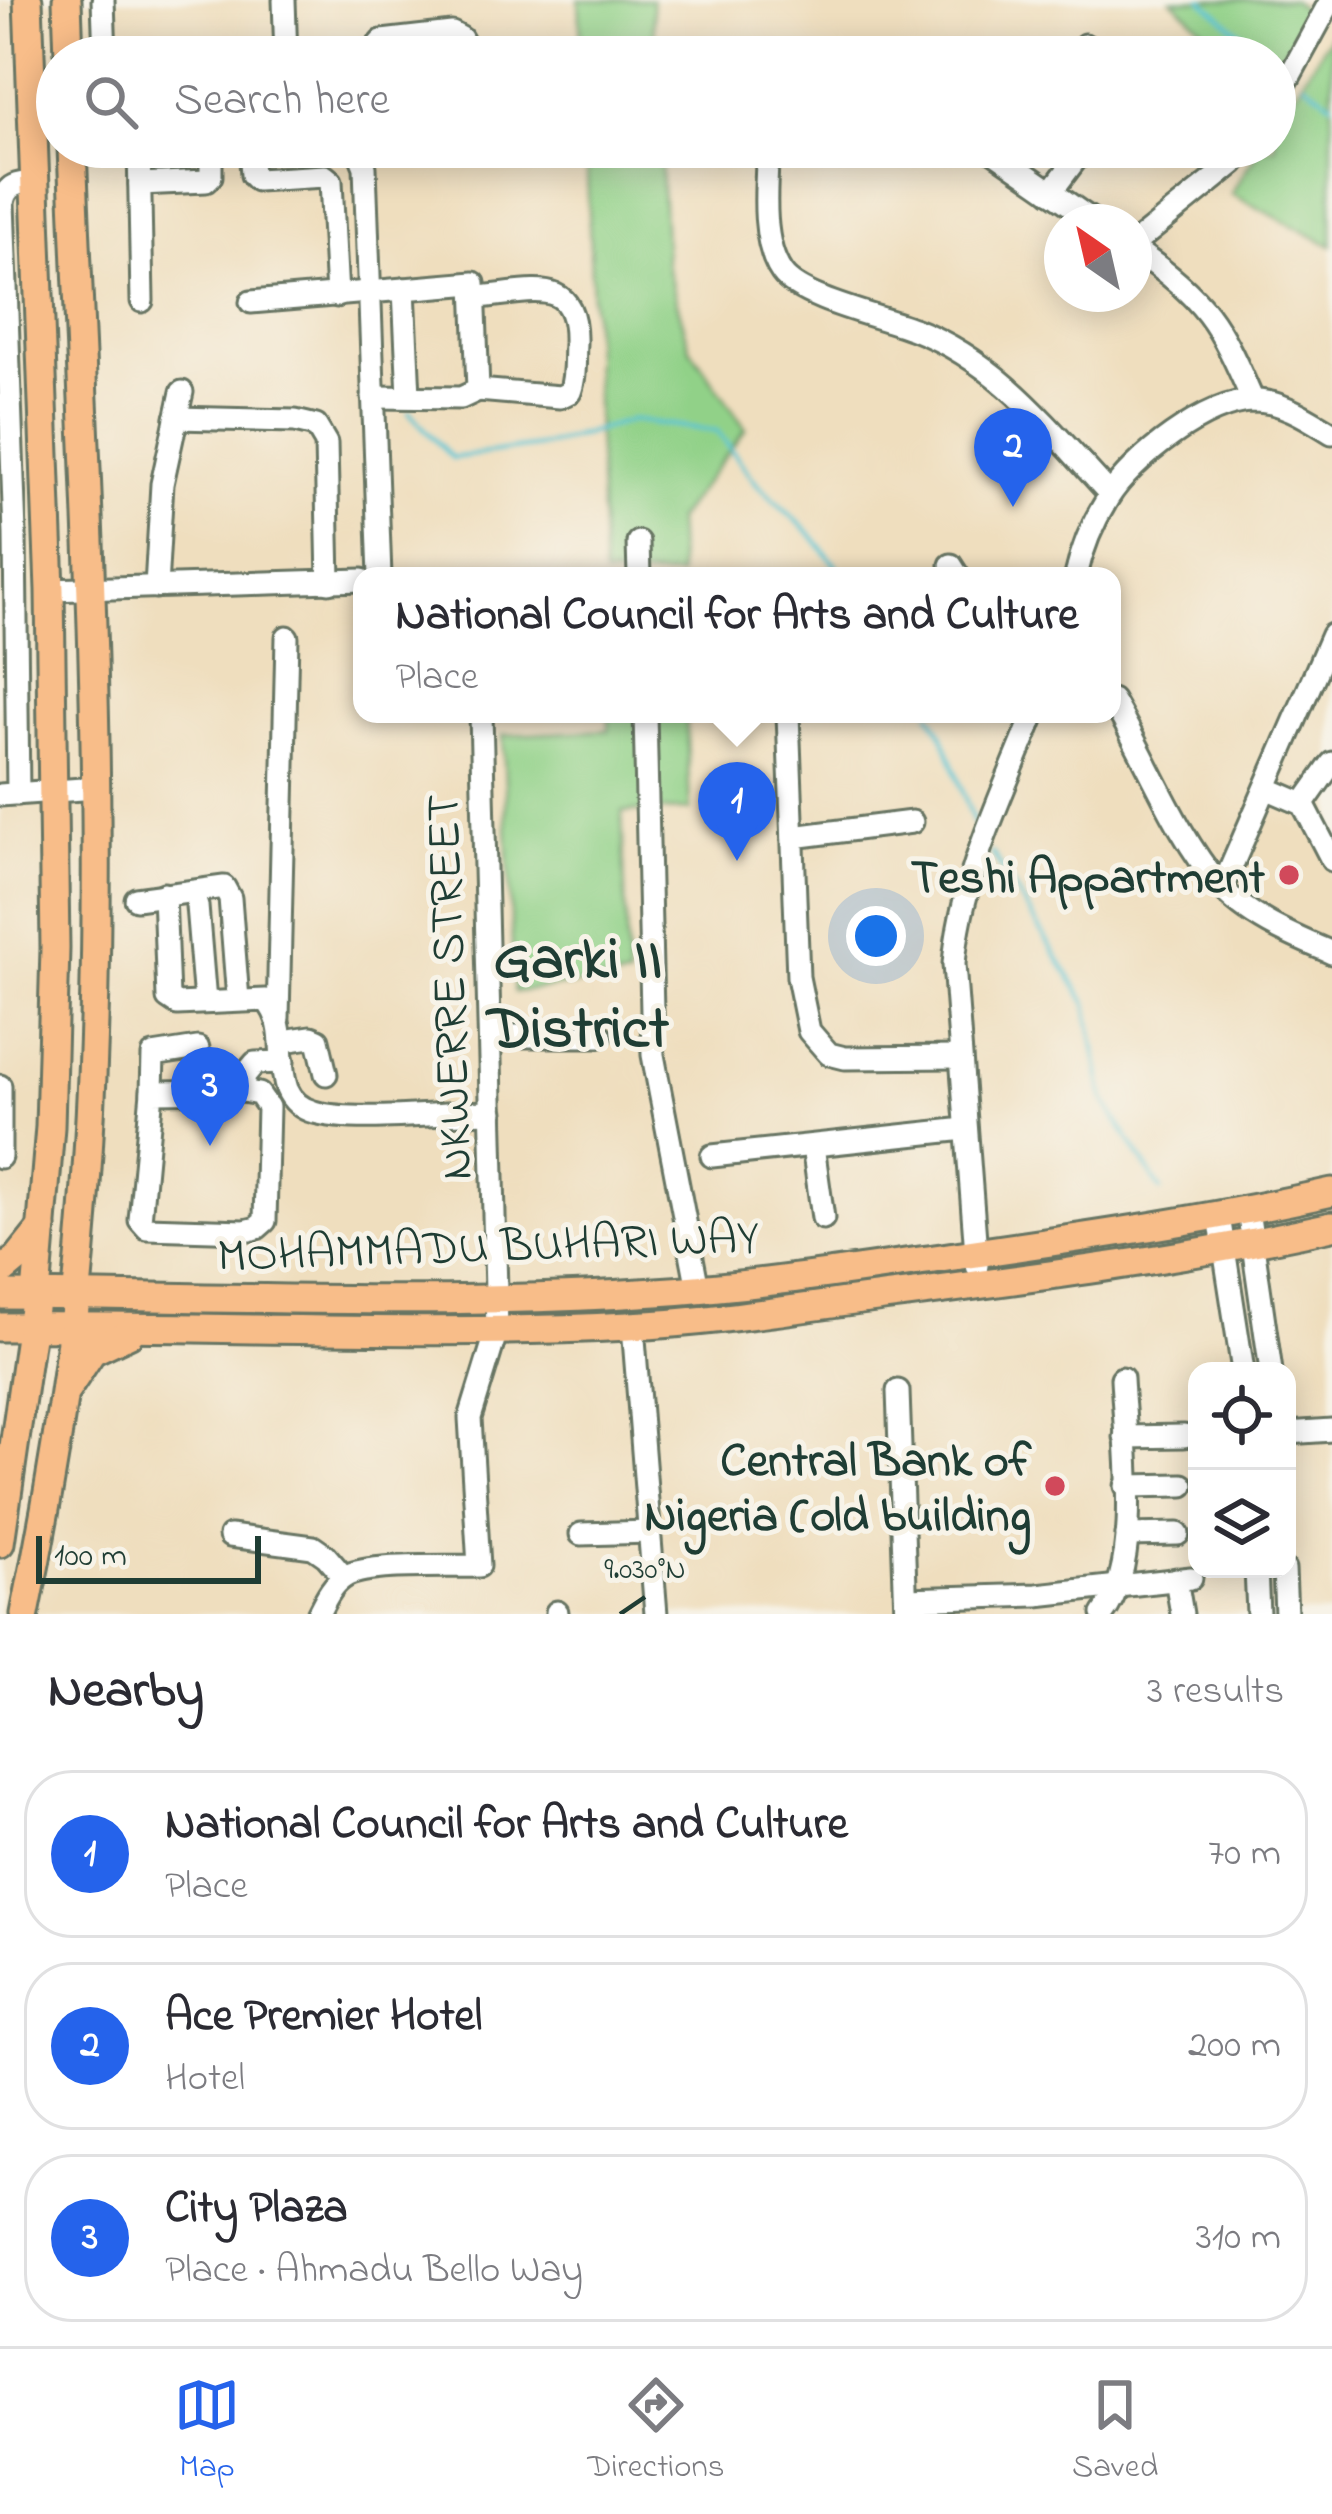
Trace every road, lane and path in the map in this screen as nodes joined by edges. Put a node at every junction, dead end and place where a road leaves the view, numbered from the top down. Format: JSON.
{"nodes":[{"id":1,"x":28,"y":0,"type":"edge"},
{"id":2,"x":67,"y":0,"type":"edge"},
{"id":3,"x":103,"y":0,"type":"edge"},
{"id":4,"x":284,"y":0,"type":"edge"},
{"id":5,"x":1326,"y":10,"type":"edge"},
{"id":6,"x":68,"y":36,"type":"edge"},
{"id":7,"x":105,"y":36,"type":"edge"},
{"id":8,"x":285,"y":36,"type":"edge"},
{"id":9,"x":417,"y":36,"type":"edge"},
{"id":10,"x":458,"y":36,"type":"edge"},
{"id":11,"x":1296,"y":65,"type":"edge"},
{"id":12,"x":36,"y":68,"type":"edge"},
{"id":13,"x":39,"y":168,"type":"edge"},
{"id":14,"x":73,"y":168,"type":"edge"},
{"id":15,"x":140,"y":168,"type":"edge"},
{"id":16,"x":211,"y":168,"type":"edge"},
{"id":17,"x":252,"y":168,"type":"edge"},
{"id":18,"x":365,"y":168,"type":"edge"},
{"id":19,"x":768,"y":168,"type":"edge"},
{"id":20,"x":1017,"y":168,"type":"edge"},
{"id":21,"x":1070,"y":168,"type":"edge"},
{"id":22,"x":1227,"y":168,"type":"edge"},
{"id":23,"x":35,"y":182,"type":"junction"},
{"id":24,"x":140,"y":184,"type":"junction"},
{"id":25,"x":1052,"y":192,"type":"junction"},
{"id":26,"x":1069,"y":204,"type":"edge"},
{"id":27,"x":1152,"y":232,"type":"edge"},
{"id":28,"x":1152,"y":262,"type":"edge"},
{"id":29,"x":404,"y":289,"type":"junction"},
{"id":30,"x":369,"y":294,"type":"junction"},
{"id":31,"x":337,"y":296,"type":"junction"},
{"id":32,"x":477,"y":297,"type":"junction"},
{"id":33,"x":142,"y":301,"type":"dead end"},
{"id":34,"x":251,"y":302,"type":"dead end"},
{"id":35,"x":478,"y":389,"type":"junction"},
{"id":36,"x":182,"y":392,"type":"dead end"},
{"id":37,"x":409,"y":396,"type":"junction"},
{"id":38,"x":373,"y":397,"type":"junction"},
{"id":39,"x":1253,"y":400,"type":"junction"},
{"id":40,"x":176,"y":418,"type":"junction"},
{"id":41,"x":1332,"y":434,"type":"edge"},
{"id":42,"x":1110,"y":494,"type":"junction"},
{"id":43,"x":638,"y":542,"type":"dead end"},
{"id":44,"x":380,"y":567,"type":"edge"},
{"id":45,"x":639,"y":567,"type":"edge"},
{"id":46,"x":1078,"y":567,"type":"edge"},
{"id":47,"x":353,"y":581,"type":"edge"},
{"id":48,"x":329,"y":582,"type":"junction"},
{"id":49,"x":156,"y":587,"type":"junction"},
{"id":50,"x":89,"y":588,"type":"junction"},
{"id":51,"x":50,"y":590,"type":"junction"},
{"id":52,"x":7,"y":632,"type":"edge"},
{"id":53,"x":51,"y":634,"type":"junction"},
{"id":54,"x":1332,"y":635,"type":"edge"},
{"id":55,"x":287,"y":637,"type":"dead end"},
{"id":56,"x":8,"y":679,"type":"edge"},
{"id":57,"x":1121,"y":716,"type":"edge"},
{"id":58,"x":481,"y":723,"type":"edge"},
{"id":59,"x":645,"y":723,"type":"edge"},
{"id":60,"x":788,"y":723,"type":"edge"},
{"id":61,"x":1030,"y":723,"type":"edge"},
{"id":62,"x":1332,"y":763,"type":"edge"},
{"id":63,"x":96,"y":788,"type":"junction"},
{"id":64,"x":1265,"y":788,"type":"junction"},
{"id":65,"x":54,"y":791,"type":"junction"},
{"id":66,"x":9,"y":794,"type":"edge"},
{"id":67,"x":1303,"y":804,"type":"junction"},
{"id":68,"x":912,"y":822,"type":"dead end"},
{"id":69,"x":793,"y":837,"type":"junction"},
{"id":70,"x":1332,"y":860,"type":"edge"},
{"id":71,"x":1222,"y":888,"type":"junction"},
{"id":72,"x":164,"y":894,"type":"junction"},
{"id":73,"x":136,"y":899,"type":"dead end"},
{"id":74,"x":197,"y":906,"type":"dead end"},
{"id":75,"x":1332,"y":953,"type":"edge"},
{"id":76,"x":238,"y":1000,"type":"junction"},
{"id":77,"x":206,"y":1003,"type":"junction"},
{"id":78,"x":274,"y":1011,"type":"junction"},
{"id":79,"x":490,"y":1036,"type":"junction"},
{"id":80,"x":601,"y":1036,"type":"dead end"},
{"id":81,"x":198,"y":1048,"type":"dead end"},
{"id":82,"x":283,"y":1051,"type":"junction"},
{"id":83,"x":959,"y":1057,"type":"junction"},
{"id":84,"x":326,"y":1074,"type":"dead end"},
{"id":85,"x":0,"y":1086,"type":"edge"},
{"id":86,"x":242,"y":1091,"type":"junction"},
{"id":87,"x":152,"y":1092,"type":"junction"},
{"id":88,"x":492,"y":1112,"type":"junction"},
{"id":89,"x":965,"y":1129,"type":"junction"},
{"id":90,"x":813,"y":1146,"type":"junction"},
{"id":91,"x":0,"y":1156,"type":"edge"},
{"id":92,"x":712,"y":1156,"type":"dead end"},
{"id":93,"x":1332,"y":1192,"type":"edge"},
{"id":94,"x":1248,"y":1210,"type":"junction"},
{"id":95,"x":1219,"y":1216,"type":"junction"},
{"id":96,"x":823,"y":1218,"type":"dead end"},
{"id":97,"x":1332,"y":1226,"type":"edge"},
{"id":98,"x":42,"y":1228,"type":"junction"},
{"id":99,"x":81,"y":1235,"type":"junction"},
{"id":100,"x":1254,"y":1243,"type":"junction"},
{"id":101,"x":1224,"y":1248,"type":"junction"},
{"id":102,"x":976,"y":1253,"type":"junction"},
{"id":103,"x":0,"y":1273,"type":"edge"},
{"id":104,"x":979,"y":1284,"type":"junction"},
{"id":105,"x":698,"y":1289,"type":"junction"},
{"id":106,"x":0,"y":1295,"type":"edge"},
{"id":107,"x":36,"y":1295,"type":"junction"},
{"id":108,"x":76,"y":1296,"type":"junction"},
{"id":109,"x":130,"y":1299,"type":"junction"},
{"id":110,"x":497,"y":1299,"type":"junction"},
{"id":111,"x":632,"y":1326,"type":"junction"},
{"id":112,"x":0,"y":1327,"type":"edge"},
{"id":113,"x":32,"y":1327,"type":"junction"},
{"id":114,"x":72,"y":1328,"type":"junction"},
{"id":115,"x":142,"y":1329,"type":"junction"},
{"id":116,"x":497,"y":1330,"type":"junction"},
{"id":117,"x":1243,"y":1362,"type":"edge"},
{"id":118,"x":1270,"y":1362,"type":"edge"},
{"id":119,"x":0,"y":1378,"type":"edge"},
{"id":120,"x":1122,"y":1378,"type":"dead end"},
{"id":121,"x":898,"y":1391,"type":"dead end"},
{"id":122,"x":59,"y":1410,"type":"junction"},
{"id":123,"x":20,"y":1411,"type":"junction"},
{"id":124,"x":1332,"y":1430,"type":"edge"},
{"id":125,"x":1296,"y":1432,"type":"edge"},
{"id":126,"x":1184,"y":1436,"type":"dead end"},
{"id":127,"x":1125,"y":1437,"type":"junction"},
{"id":128,"x":1183,"y":1485,"type":"dead end"},
{"id":129,"x":1126,"y":1486,"type":"junction"},
{"id":130,"x":650,"y":1532,"type":"junction"},
{"id":131,"x":580,"y":1534,"type":"dead end"},
{"id":132,"x":1178,"y":1534,"type":"dead end"},
{"id":133,"x":1127,"y":1535,"type":"junction"},
{"id":134,"x":230,"y":1536,"type":"dead end"},
{"id":135,"x":0,"y":1543,"type":"edge"},
{"id":136,"x":344,"y":1577,"type":"junction"},
{"id":137,"x":1256,"y":1578,"type":"edge"},
{"id":138,"x":1284,"y":1578,"type":"edge"},
{"id":139,"x":1121,"y":1584,"type":"junction"},
{"id":140,"x":1064,"y":1603,"type":"edge"},
{"id":141,"x":1037,"y":1604,"type":"edge"},
{"id":142,"x":906,"y":1606,"type":"edge"},
{"id":143,"x":1107,"y":1613,"type":"edge"},
{"id":144,"x":25,"y":1614,"type":"edge"},
{"id":145,"x":318,"y":1614,"type":"edge"},
{"id":146,"x":656,"y":1614,"type":"edge"},
{"id":147,"x":1182,"y":1614,"type":"edge"},
{"id":148,"x":1258,"y":1614,"type":"edge"},
{"id":149,"x":1286,"y":1614,"type":"edge"}],
"edges":[{"from":1,"to":12,"type":"main road"},
{"from":2,"to":6,"type":"main road"},
{"from":3,"to":7,"type":"street"},
{"from":4,"to":8,"type":"street"},
{"from":5,"to":11,"type":"street"},
{"from":9,"to":10,"type":"street"},
{"from":13,"to":23,"type":"main road"},
{"from":14,"to":50,"type":"main road"},
{"from":15,"to":24,"type":"street"},
{"from":16,"to":24,"type":"street"},
{"from":17,"to":31,"type":"street"},
{"from":18,"to":30,"type":"street"},
{"from":19,"to":42,"type":"street"},
{"from":20,"to":25,"type":"street"},
{"from":21,"to":25,"type":"street"},
{"from":22,"to":27,"type":"street"},
{"from":23,"to":51,"type":"main road"},
{"from":23,"to":52,"type":"street"},
{"from":24,"to":33,"type":"street"},
{"from":25,"to":26,"type":"street"},
{"from":28,"to":39,"type":"street"},
{"from":29,"to":30,"type":"street"},
{"from":29,"to":32,"type":"street"},
{"from":29,"to":37,"type":"street"},
{"from":30,"to":31,"type":"street"},
{"from":30,"to":38,"type":"street"},
{"from":31,"to":34,"type":"street"},
{"from":32,"to":35,"type":"street"},
{"from":32,"to":35,"type":"street"},
{"from":35,"to":37,"type":"street"},
{"from":36,"to":40,"type":"street"},
{"from":37,"to":38,"type":"street"},
{"from":38,"to":44,"type":"street"},
{"from":39,"to":41,"type":"street"},
{"from":39,"to":42,"type":"street"},
{"from":40,"to":48,"type":"street"},
{"from":40,"to":49,"type":"street"},
{"from":42,"to":46,"type":"street"},
{"from":43,"to":45,"type":"street"},
{"from":47,"to":48,"type":"street"},
{"from":48,"to":49,"type":"street"},
{"from":49,"to":50,"type":"street"},
{"from":50,"to":51,"type":"street"},
{"from":50,"to":63,"type":"main road"},
{"from":51,"to":53,"type":"main road"},
{"from":52,"to":53,"type":"street"},
{"from":52,"to":56,"type":"street"},
{"from":53,"to":65,"type":"main road"},
{"from":54,"to":64,"type":"street"},
{"from":55,"to":78,"type":"street"},
{"from":56,"to":66,"type":"street"},
{"from":57,"to":71,"type":"street"},
{"from":58,"to":79,"type":"street","name":"NKWERRE STREET"},
{"from":59,"to":105,"type":"street"},
{"from":60,"to":69,"type":"street"},
{"from":61,"to":83,"type":"street"},
{"from":62,"to":67,"type":"street"},
{"from":63,"to":65,"type":"street"},
{"from":63,"to":99,"type":"main road"},
{"from":64,"to":67,"type":"street"},
{"from":64,"to":71,"type":"street"},
{"from":65,"to":66,"type":"street"},
{"from":65,"to":98,"type":"main road"},
{"from":67,"to":70,"type":"street"},
{"from":68,"to":69,"type":"street"},
{"from":69,"to":83,"type":"street"},
{"from":71,"to":75,"type":"street"},
{"from":72,"to":73,"type":"street"},
{"from":72,"to":76,"type":"street"},
{"from":72,"to":77,"type":"street"},
{"from":74,"to":77,"type":"street"},
{"from":76,"to":77,"type":"street"},
{"from":76,"to":78,"type":"street"},
{"from":78,"to":82,"type":"street"},
{"from":79,"to":80,"type":"street"},
{"from":79,"to":88,"type":"street","name":"NKWERRE STREET"},
{"from":81,"to":87,"type":"street"},
{"from":82,"to":84,"type":"street"},
{"from":82,"to":86,"type":"street"},
{"from":82,"to":88,"type":"street"},
{"from":83,"to":89,"type":"street"},
{"from":85,"to":91,"type":"street"},
{"from":86,"to":87,"type":"street"},
{"from":86,"to":87,"type":"street"},
{"from":88,"to":110,"type":"street","name":"NKWERRE STREET"},
{"from":89,"to":90,"type":"street"},
{"from":89,"to":102,"type":"street"},
{"from":90,"to":92,"type":"street"},
{"from":90,"to":96,"type":"street"},
{"from":93,"to":94,"type":"main road","name":"MOHAMMADU BUHARI WAY"},
{"from":94,"to":95,"type":"main road","name":"MOHAMMADU BUHARI WAY"},
{"from":94,"to":100,"type":"street"},
{"from":95,"to":101,"type":"street"},
{"from":95,"to":102,"type":"main road","name":"MOHAMMADU BUHARI WAY"},
{"from":97,"to":100,"type":"main road","name":"MOHAMMADU BUHARI WAY"},
{"from":98,"to":103,"type":"main road"},
{"from":98,"to":107,"type":"main road"},
{"from":99,"to":108,"type":"main road"},
{"from":99,"to":109,"type":"main road"},
{"from":100,"to":101,"type":"main road","name":"MOHAMMADU BUHARI WAY"},
{"from":100,"to":118,"type":"street"},
{"from":101,"to":104,"type":"main road","name":"MOHAMMADU BUHARI WAY"},
{"from":101,"to":117,"type":"street"},
{"from":102,"to":104,"type":"street"},
{"from":102,"to":105,"type":"main road","name":"MOHAMMADU BUHARI WAY"},
{"from":104,"to":111,"type":"main road","name":"MOHAMMADU BUHARI WAY"},
{"from":105,"to":110,"type":"main road","name":"MOHAMMADU BUHARI WAY"},
{"from":106,"to":107,"type":"main road","name":"MOHAMMADU BUHARI WAY"},
{"from":107,"to":108,"type":"main road","name":"MOHAMMADU BUHARI WAY"},
{"from":107,"to":113,"type":"main road"},
{"from":108,"to":109,"type":"main road","name":"MOHAMMADU BUHARI WAY"},
{"from":108,"to":114,"type":"main road"},
{"from":109,"to":110,"type":"main road","name":"MOHAMMADU BUHARI WAY"},
{"from":110,"to":116,"type":"street","name":"NKWERRE STREET"},
{"from":111,"to":116,"type":"main road","name":"MOHAMMADU BUHARI WAY"},
{"from":111,"to":130,"type":"street"},
{"from":112,"to":113,"type":"main road","name":"MOHAMMADU BUHARI WAY"},
{"from":113,"to":114,"type":"main road","name":"MOHAMMADU BUHARI WAY"},
{"from":113,"to":123,"type":"main road"},
{"from":114,"to":115,"type":"main road","name":"MOHAMMADU BUHARI WAY"},
{"from":114,"to":122,"type":"main road"},
{"from":115,"to":116,"type":"main road","name":"MOHAMMADU BUHARI WAY"},
{"from":115,"to":122,"type":"main road"},
{"from":116,"to":136,"type":"street","name":"NKWERRE STREET"},
{"from":119,"to":123,"type":"main road"},
{"from":120,"to":127,"type":"street"},
{"from":121,"to":142,"type":"street"},
{"from":122,"to":144,"type":"main road"},
{"from":123,"to":135,"type":"main road"},
{"from":124,"to":125,"type":"street"},
{"from":126,"to":127,"type":"street"},
{"from":127,"to":129,"type":"street"},
{"from":128,"to":129,"type":"street"},
{"from":129,"to":133,"type":"street"},
{"from":130,"to":131,"type":"street"},
{"from":130,"to":146,"type":"street"},
{"from":132,"to":133,"type":"street"},
{"from":133,"to":139,"type":"street"},
{"from":134,"to":136,"type":"street"},
{"from":136,"to":145,"type":"street"},
{"from":137,"to":148,"type":"street"},
{"from":138,"to":149,"type":"street"},
{"from":139,"to":140,"type":"street"},
{"from":139,"to":143,"type":"street"},
{"from":139,"to":147,"type":"street"},
{"from":140,"to":141,"type":"street"},
{"from":141,"to":142,"type":"street"}]}
